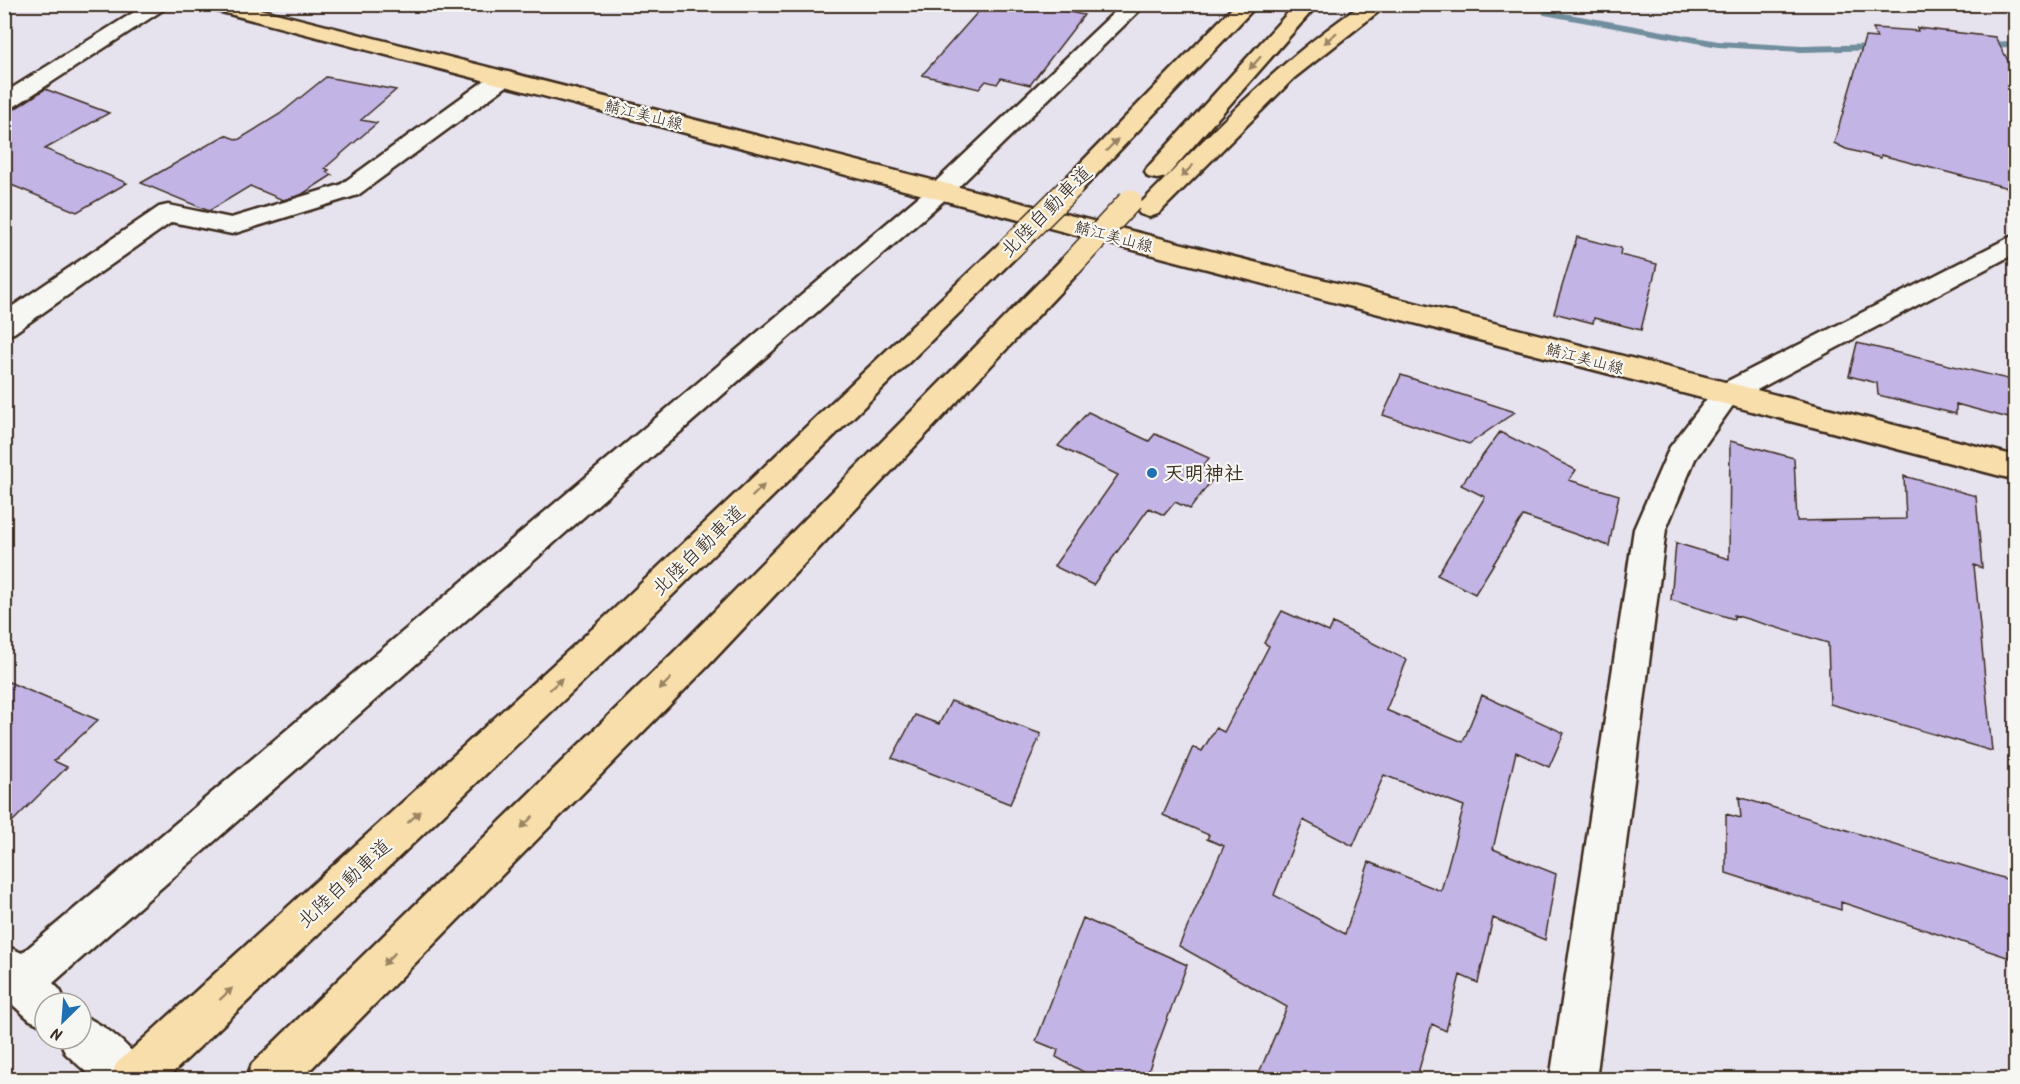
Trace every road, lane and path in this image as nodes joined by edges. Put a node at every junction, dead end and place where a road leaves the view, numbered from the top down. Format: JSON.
{"nodes":[{"id":1,"x":162,"y":4,"type":"edge"},
{"id":2,"x":213,"y":4,"type":"edge"},
{"id":3,"x":1136,"y":4,"type":"edge"},
{"id":4,"x":1248,"y":4,"type":"edge"},
{"id":5,"x":1308,"y":4,"type":"edge"},
{"id":6,"x":1378,"y":4,"type":"edge"},
{"id":7,"x":502,"y":78,"type":"junction"},
{"id":8,"x":4,"y":103,"type":"edge"},
{"id":9,"x":940,"y":191,"type":"junction"},
{"id":10,"x":1140,"y":205,"type":"junction"},
{"id":11,"x":2016,"y":242,"type":"edge"},
{"id":12,"x":4,"y":326,"type":"edge"},
{"id":13,"x":1726,"y":394,"type":"junction"},
{"id":14,"x":2016,"y":468,"type":"edge"},
{"id":15,"x":23,"y":984,"type":"edge"},
{"id":16,"x":93,"y":1047,"type":"edge"},
{"id":17,"x":131,"y":1080,"type":"edge"},
{"id":18,"x":268,"y":1080,"type":"edge"},
{"id":19,"x":1573,"y":1080,"type":"edge"}],
"edges":[{"from":1,"to":8,"type":"street"},
{"from":2,"to":7,"type":"main road","name":"鯖江美山線"},
{"from":3,"to":9,"type":"street"},
{"from":17,"to":4,"type":"main road","name":"北陸自動車道","one_way":true,"bridge":true},
{"from":5,"to":10,"type":"main road","one_way":true},
{"from":6,"to":10,"type":"main road","one_way":true},
{"from":7,"to":9,"type":"main road","name":"鯖江美山線"},
{"from":7,"to":12,"type":"street"},
{"from":9,"to":13,"type":"main road","name":"鯖江美山線"},
{"from":9,"to":15,"type":"street"},
{"from":10,"to":18,"type":"main road","one_way":true},
{"from":11,"to":13,"type":"street"},
{"from":13,"to":14,"type":"main road","name":"鯖江美山線"},
{"from":13,"to":19,"type":"street"},
{"from":16,"to":17,"type":"street"}]}
